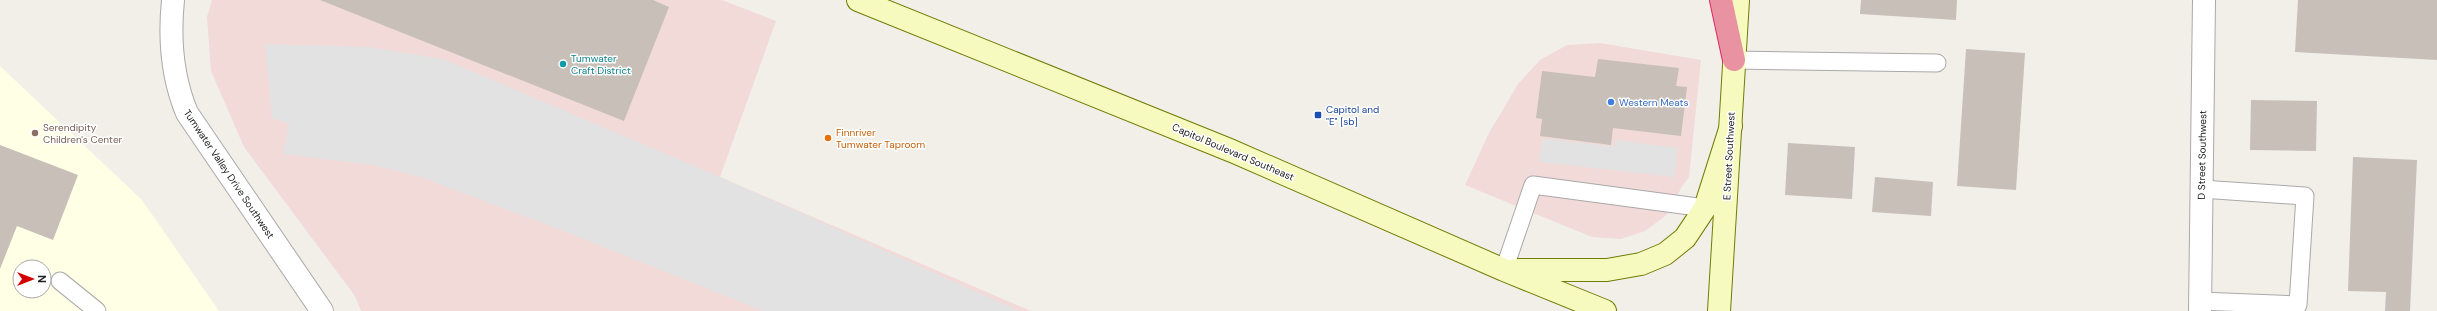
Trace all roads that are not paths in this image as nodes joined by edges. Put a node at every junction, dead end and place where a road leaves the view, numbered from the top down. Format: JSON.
{"nodes":[{"id":1,"x":173,"y":0,"type":"edge"},
{"id":2,"x":858,"y":0,"type":"edge"},
{"id":3,"x":1721,"y":0,"type":"edge"},
{"id":4,"x":1738,"y":0,"type":"edge"},
{"id":5,"x":2204,"y":0,"type":"edge"},
{"id":6,"x":1734,"y":60,"type":"junction"},
{"id":7,"x":1937,"y":63,"type":"dead end"},
{"id":8,"x":1731,"y":126,"type":"junction"},
{"id":9,"x":2201,"y":189,"type":"junction"},
{"id":10,"x":1704,"y":208,"type":"junction"},
{"id":11,"x":1504,"y":270,"type":"junction"},
{"id":12,"x":60,"y":281,"type":"dead end"},
{"id":13,"x":2200,"y":308,"type":"edge"},
{"id":14,"x":97,"y":311,"type":"edge"},
{"id":15,"x":322,"y":311,"type":"edge"},
{"id":16,"x":1605,"y":311,"type":"edge"},
{"id":17,"x":1719,"y":311,"type":"edge"}],
"edges":[{"from":1,"to":15,"type":"street","name":"Tumwater Valley Drive Southwest"},
{"from":2,"to":11,"type":"main road","name":"Capitol Boulevard Southeast"},
{"from":3,"to":6,"type":"highway"},
{"from":4,"to":6,"type":"main road","name":"E Street Southwest"},
{"from":5,"to":9,"type":"street","name":"D Street Southwest"},
{"from":6,"to":7,"type":"lane"},
{"from":6,"to":8,"type":"main road","name":"E Street Southwest"},
{"from":8,"to":10,"type":"main road"},
{"from":8,"to":17,"type":"main road","name":"E Street Southwest"},
{"from":9,"to":13,"type":"street","name":"D Street Southwest"},
{"from":9,"to":13,"type":"lane"},
{"from":10,"to":11,"type":"main road"},
{"from":10,"to":11,"type":"lane"},
{"from":11,"to":16,"type":"main road","name":"Capitol Boulevard Southeast"},
{"from":12,"to":14,"type":"lane"}]}
